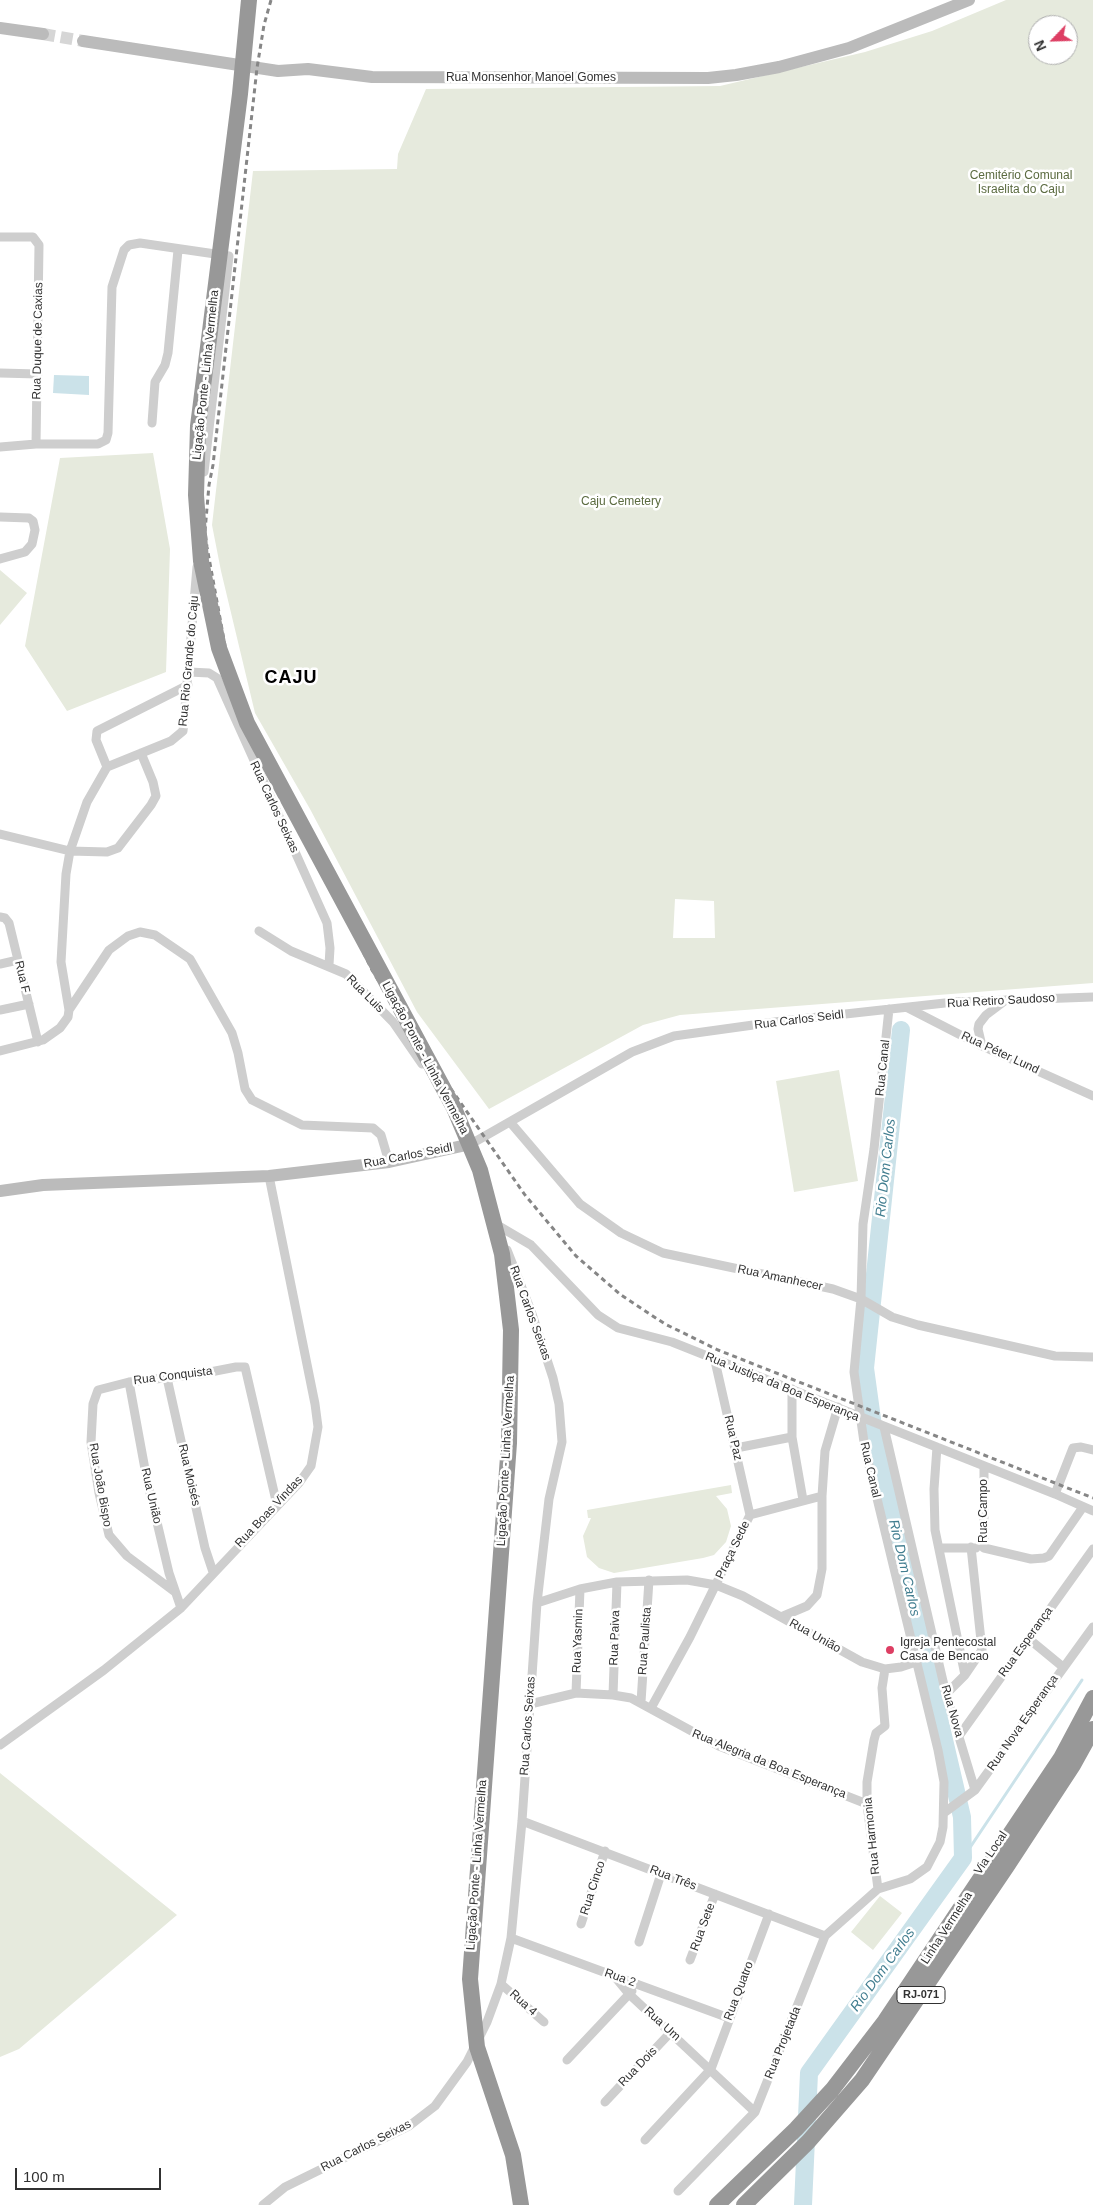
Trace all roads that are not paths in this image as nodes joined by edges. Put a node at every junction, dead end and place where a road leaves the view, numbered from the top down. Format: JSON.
{"nodes":[{"id":1,"x":248,"y":0,"type":"edge"},
{"id":2,"x":969,"y":0,"type":"edge"},
{"id":3,"x":0,"y":28,"type":"edge"},
{"id":4,"x":43,"y":34,"type":"tunnel mouth"},
{"id":5,"x":83,"y":41,"type":"tunnel mouth"},
{"id":6,"x":0,"y":237,"type":"edge"},
{"id":7,"x":178,"y":250,"type":"junction"},
{"id":8,"x":0,"y":373,"type":"edge"},
{"id":9,"x":38,"y":374,"type":"junction"},
{"id":10,"x":152,"y":423,"type":"dead end"},
{"id":11,"x":36,"y":444,"type":"junction"},
{"id":12,"x":0,"y":447,"type":"edge"},
{"id":13,"x":204,"y":482,"type":"dead end"},
{"id":14,"x":0,"y":517,"type":"edge"},
{"id":15,"x":198,"y":554,"type":"dead end"},
{"id":16,"x":0,"y":559,"type":"edge"},
{"id":17,"x":189,"y":672,"type":"junction"},
{"id":18,"x":188,"y":686,"type":"junction"},
{"id":19,"x":141,"y":752,"type":"junction"},
{"id":20,"x":108,"y":766,"type":"junction"},
{"id":21,"x":0,"y":834,"type":"edge"},
{"id":22,"x":70,"y":851,"type":"junction"},
{"id":23,"x":0,"y":917,"type":"edge"},
{"id":24,"x":259,"y":931,"type":"dead end"},
{"id":25,"x":18,"y":960,"type":"junction"},
{"id":26,"x":0,"y":964,"type":"edge"},
{"id":27,"x":329,"y":965,"type":"junction"},
{"id":28,"x":1093,"y":997,"type":"edge"},
{"id":29,"x":1006,"y":1000,"type":"junction"},
{"id":30,"x":29,"y":1004,"type":"junction"},
{"id":31,"x":908,"y":1008,"type":"junction"},
{"id":32,"x":889,"y":1009,"type":"junction"},
{"id":33,"x":0,"y":1010,"type":"edge"},
{"id":34,"x":69,"y":1010,"type":"junction"},
{"id":35,"x":38,"y":1042,"type":"junction"},
{"id":36,"x":982,"y":1046,"type":"junction"},
{"id":37,"x":0,"y":1051,"type":"edge"},
{"id":38,"x":1093,"y":1096,"type":"edge"},
{"id":39,"x":510,"y":1122,"type":"junction"},
{"id":40,"x":471,"y":1144,"type":"junction"},
{"id":41,"x":389,"y":1162,"type":"junction"},
{"id":42,"x":270,"y":1176,"type":"junction"},
{"id":43,"x":0,"y":1191,"type":"edge"},
{"id":44,"x":497,"y":1225,"type":"junction"},
{"id":45,"x":864,"y":1301,"type":"junction"},
{"id":46,"x":1093,"y":1357,"type":"edge"},
{"id":47,"x":715,"y":1361,"type":"junction"},
{"id":48,"x":167,"y":1378,"type":"junction"},
{"id":49,"x":129,"y":1382,"type":"junction"},
{"id":50,"x":109,"y":1385,"type":"joint"},
{"id":51,"x":792,"y":1389,"type":"junction"},
{"id":52,"x":838,"y":1407,"type":"junction"},
{"id":53,"x":862,"y":1419,"type":"junction"},
{"id":54,"x":881,"y":1426,"type":"junction"},
{"id":55,"x":792,"y":1437,"type":"junction"},
{"id":56,"x":937,"y":1447,"type":"junction"},
{"id":57,"x":736,"y":1448,"type":"junction"},
{"id":58,"x":1093,"y":1450,"type":"edge"},
{"id":59,"x":984,"y":1467,"type":"junction"},
{"id":60,"x":1055,"y":1494,"type":"junction"},
{"id":61,"x":822,"y":1496,"type":"junction"},
{"id":62,"x":803,"y":1500,"type":"junction"},
{"id":63,"x":277,"y":1505,"type":"junction"},
{"id":64,"x":1083,"y":1506,"type":"junction"},
{"id":65,"x":1093,"y":1512,"type":"edge"},
{"id":66,"x":750,"y":1515,"type":"junction"},
{"id":67,"x":971,"y":1547,"type":"junction"},
{"id":68,"x":940,"y":1548,"type":"junction"},
{"id":69,"x":984,"y":1548,"type":"junction"},
{"id":70,"x":1093,"y":1549,"type":"edge"},
{"id":71,"x":212,"y":1572,"type":"junction"},
{"id":72,"x":649,"y":1580,"type":"junction"},
{"id":73,"x":617,"y":1582,"type":"junction"},
{"id":74,"x":716,"y":1585,"type":"junction"},
{"id":75,"x":580,"y":1589,"type":"junction"},
{"id":76,"x":174,"y":1592,"type":"junction"},
{"id":77,"x":537,"y":1603,"type":"junction"},
{"id":78,"x":181,"y":1608,"type":"junction"},
{"id":79,"x":781,"y":1617,"type":"junction"},
{"id":80,"x":1093,"y":1627,"type":"edge"},
{"id":81,"x":1029,"y":1639,"type":"junction"},
{"id":82,"x":916,"y":1662,"type":"junction"},
{"id":83,"x":1063,"y":1667,"type":"junction"},
{"id":84,"x":885,"y":1669,"type":"junction"},
{"id":85,"x":965,"y":1675,"type":"junction"},
{"id":86,"x":1093,"y":1687,"type":"edge"},
{"id":87,"x":576,"y":1693,"type":"junction"},
{"id":88,"x":946,"y":1694,"type":"junction"},
{"id":89,"x":613,"y":1695,"type":"junction"},
{"id":90,"x":1093,"y":1698,"type":"edge"},
{"id":91,"x":641,"y":1702,"type":"junction"},
{"id":92,"x":530,"y":1704,"type":"junction"},
{"id":93,"x":651,"y":1708,"type":"junction"},
{"id":94,"x":1093,"y":1729,"type":"edge"},
{"id":95,"x":959,"y":1736,"type":"junction"},
{"id":96,"x":0,"y":1745,"type":"edge"},
{"id":97,"x":971,"y":1793,"type":"junction"},
{"id":98,"x":867,"y":1804,"type":"junction"},
{"id":99,"x":948,"y":1810,"type":"junction"},
{"id":100,"x":522,"y":1821,"type":"junction"},
{"id":101,"x":604,"y":1851,"type":"junction"},
{"id":102,"x":661,"y":1874,"type":"junction"},
{"id":103,"x":878,"y":1889,"type":"junction"},
{"id":104,"x":715,"y":1894,"type":"junction"},
{"id":105,"x":769,"y":1914,"type":"junction"},
{"id":106,"x":581,"y":1924,"type":"dead end"},
{"id":107,"x":825,"y":1936,"type":"junction"},
{"id":108,"x":510,"y":1938,"type":"junction"},
{"id":109,"x":639,"y":1942,"type":"dead end"},
{"id":110,"x":690,"y":1960,"type":"dead end"},
{"id":111,"x":614,"y":1976,"type":"junction"},
{"id":112,"x":501,"y":1984,"type":"junction"},
{"id":113,"x":638,"y":1984,"type":"junction"},
{"id":114,"x":629,"y":1994,"type":"junction"},
{"id":115,"x":729,"y":2018,"type":"junction"},
{"id":116,"x":544,"y":2022,"type":"dead end"},
{"id":117,"x":671,"y":2032,"type":"junction"},
{"id":118,"x":567,"y":2060,"type":"dead end"},
{"id":119,"x":711,"y":2069,"type":"junction"},
{"id":120,"x":826,"y":2085,"type":"dead end"},
{"id":121,"x":605,"y":2102,"type":"dead end"},
{"id":122,"x":755,"y":2112,"type":"junction"},
{"id":123,"x":645,"y":2140,"type":"dead end"},
{"id":124,"x":678,"y":2191,"type":"dead end"},
{"id":125,"x":718,"y":2204,"type":"edge"},
{"id":126,"x":262,"y":2205,"type":"edge"},
{"id":127,"x":521,"y":2205,"type":"edge"},
{"id":128,"x":744,"y":2205,"type":"edge"}],
"edges":[{"from":1,"to":127,"type":"highway","name":"Ligação Ponte - Linha Vermelha","bridge":true},
{"from":2,"to":5,"type":"street","name":"Rua Monsenhor Manoel Gomes"},
{"from":3,"to":4,"type":"street"},
{"from":6,"to":9,"type":"street","name":"Rua Duque de Caxias"},
{"from":7,"to":10,"type":"street"},
{"from":7,"to":11,"type":"street"},
{"from":7,"to":13,"type":"street"},
{"from":8,"to":9,"type":"street"},
{"from":9,"to":11,"type":"street","name":"Rua Duque de Caxias"},
{"from":11,"to":12,"type":"street"},
{"from":14,"to":16,"type":"street"},
{"from":15,"to":17,"type":"street","name":"Rua Rio Grande do Caju"},
{"from":17,"to":18,"type":"street","name":"Rua Rio Grande do Caju"},
{"from":17,"to":27,"type":"street","name":"Rua Carlos Seixas"},
{"from":18,"to":19,"type":"street","name":"Rua Rio Grande do Caju"},
{"from":18,"to":20,"type":"street"},
{"from":19,"to":20,"type":"street","name":"Rua Rio Grande do Caju"},
{"from":19,"to":22,"type":"street"},
{"from":20,"to":22,"type":"street"},
{"from":21,"to":22,"type":"street"},
{"from":22,"to":34,"type":"street"},
{"from":23,"to":25,"type":"street","name":"Rua F"},
{"from":24,"to":27,"type":"street","name":"Rua Luis"},
{"from":25,"to":26,"type":"street"},
{"from":25,"to":30,"type":"street","name":"Rua F"},
{"from":27,"to":40,"type":"street","name":"Rua Luis"},
{"from":28,"to":29,"type":"street","name":"Rua Retiro Saudoso"},
{"from":29,"to":31,"type":"street","name":"Rua Retiro Saudoso"},
{"from":29,"to":36,"type":"street"},
{"from":30,"to":33,"type":"street"},
{"from":30,"to":35,"type":"street","name":"Rua F"},
{"from":31,"to":32,"type":"street","name":"Rua Carlos Seidl"},
{"from":31,"to":36,"type":"street","name":"Rua Péter Lund"},
{"from":32,"to":39,"type":"street","name":"Rua Carlos Seidl"},
{"from":32,"to":45,"type":"street","name":"Rua Canal"},
{"from":34,"to":35,"type":"street"},
{"from":34,"to":41,"type":"street"},
{"from":35,"to":37,"type":"street"},
{"from":36,"to":38,"type":"street","name":"Rua Péter Lund"},
{"from":39,"to":40,"type":"street","name":"Rua Carlos Seidl"},
{"from":39,"to":45,"type":"street","name":"Rua Amanhecer"},
{"from":40,"to":41,"type":"street","name":"Rua Carlos Seidl"},
{"from":40,"to":44,"type":"street","name":"Rua Carlos Seixas"},
{"from":41,"to":42,"type":"street","name":"Rua Carlos Seidl"},
{"from":42,"to":43,"type":"street","name":"Rua Carlos Seidl"},
{"from":42,"to":63,"type":"street","name":"Rua Boas Vindas"},
{"from":44,"to":47,"type":"street","name":"Rua Justiça da Boa Esperança"},
{"from":44,"to":77,"type":"street","name":"Rua Carlos Seixas"},
{"from":45,"to":46,"type":"street","name":"Rua Amanhecer"},
{"from":45,"to":53,"type":"street","name":"Rua Canal"},
{"from":47,"to":51,"type":"street","name":"Rua Justiça da Boa Esperança"},
{"from":47,"to":57,"type":"street","name":"Rua Paz"},
{"from":48,"to":49,"type":"street","name":"Rua Conquista"},
{"from":48,"to":63,"type":"street","name":"Rua Conquista"},
{"from":48,"to":71,"type":"street","name":"Rua Moisés"},
{"from":49,"to":50,"type":"street","name":"Rua Conquista"},
{"from":49,"to":76,"type":"street","name":"Rua União"},
{"from":50,"to":76,"type":"street","name":"Rua João Bispo"},
{"from":51,"to":52,"type":"street","name":"Rua Justiça da Boa Esperança"},
{"from":51,"to":55,"type":"street"},
{"from":52,"to":53,"type":"street","name":"Rua Justiça da Boa Esperança"},
{"from":52,"to":61,"type":"street"},
{"from":53,"to":54,"type":"street","name":"Rua Justiça da Boa Esperança"},
{"from":53,"to":82,"type":"street","name":"Rua Canal"},
{"from":54,"to":56,"type":"street","name":"Rua Justiça da Boa Esperança"},
{"from":54,"to":88,"type":"street","name":"Rua Nova"},
{"from":55,"to":57,"type":"street"},
{"from":55,"to":62,"type":"street"},
{"from":56,"to":59,"type":"street","name":"Rua Justiça da Boa Esperança"},
{"from":56,"to":68,"type":"street"},
{"from":57,"to":66,"type":"street","name":"Rua Paz"},
{"from":58,"to":60,"type":"street"},
{"from":59,"to":60,"type":"street","name":"Rua Justiça da Boa Esperança"},
{"from":59,"to":69,"type":"street","name":"Rua Campo"},
{"from":60,"to":64,"type":"street","name":"Rua Justiça da Boa Esperança"},
{"from":61,"to":62,"type":"street"},
{"from":61,"to":79,"type":"street"},
{"from":62,"to":66,"type":"street"},
{"from":63,"to":71,"type":"street","name":"Rua Boas Vindas"},
{"from":64,"to":65,"type":"street","name":"Rua Justiça da Boa Esperança"},
{"from":64,"to":69,"type":"street","name":"Rua Campo"},
{"from":66,"to":74,"type":"street","name":"Praça Sede"},
{"from":67,"to":68,"type":"street"},
{"from":67,"to":69,"type":"street"},
{"from":67,"to":85,"type":"street"},
{"from":68,"to":85,"type":"street"},
{"from":70,"to":81,"type":"street","name":"Rua Esperança"},
{"from":71,"to":78,"type":"street","name":"Rua Boas Vindas"},
{"from":72,"to":73,"type":"street","name":"Rua União"},
{"from":72,"to":74,"type":"street","name":"Rua União"},
{"from":72,"to":91,"type":"street","name":"Rua Paulista"},
{"from":73,"to":75,"type":"street","name":"Rua União"},
{"from":73,"to":89,"type":"street","name":"Rua Paiva"},
{"from":74,"to":79,"type":"street","name":"Rua União"},
{"from":74,"to":93,"type":"street"},
{"from":75,"to":77,"type":"street","name":"Rua União"},
{"from":75,"to":87,"type":"street","name":"Rua Yasmin"},
{"from":76,"to":78,"type":"street","name":"Rua União"},
{"from":77,"to":92,"type":"street","name":"Rua Carlos Seixas"},
{"from":78,"to":96,"type":"street","name":"Rua Boas Vindas"},
{"from":79,"to":84,"type":"street","name":"Rua União"},
{"from":80,"to":83,"type":"street","name":"Rua Nova Esperança"},
{"from":81,"to":83,"type":"street"},
{"from":81,"to":95,"type":"street","name":"Rua Esperança"},
{"from":82,"to":84,"type":"street","name":"Rua União"},
{"from":82,"to":99,"type":"street","name":"Rua Canal"},
{"from":83,"to":97,"type":"street","name":"Rua Nova Esperança"},
{"from":84,"to":98,"type":"street","name":"Rua Harmonia"},
{"from":85,"to":88,"type":"street"},
{"from":86,"to":120,"type":"street","name":"Via Local"},
{"from":87,"to":89,"type":"street","name":"Rua Alegria da Boa Esperança"},
{"from":87,"to":92,"type":"street","name":"Rua Alegria da Boa Esperança"},
{"from":88,"to":95,"type":"street","name":"Rua Nova"},
{"from":89,"to":91,"type":"street","name":"Rua Alegria da Boa Esperança"},
{"from":90,"to":125,"type":"highway","name":"Linha Vermelha","number":"RJ-071"},
{"from":91,"to":93,"type":"street","name":"Rua Alegria da Boa Esperança"},
{"from":92,"to":100,"type":"street","name":"Rua Carlos Seixas"},
{"from":93,"to":98,"type":"street","name":"Rua Alegria da Boa Esperança"},
{"from":94,"to":128,"type":"highway","name":"Linha Vermelha","number":"RJ-071"},
{"from":95,"to":97,"type":"street","name":"Rua Nova"},
{"from":97,"to":99,"type":"street","name":"Rua Nova Esperança"},
{"from":98,"to":103,"type":"street","name":"Rua Harmonia"},
{"from":99,"to":103,"type":"street","name":"Rua Canal"},
{"from":100,"to":101,"type":"street","name":"Rua Três"},
{"from":100,"to":108,"type":"street","name":"Rua Carlos Seixas"},
{"from":101,"to":102,"type":"street","name":"Rua Três"},
{"from":101,"to":106,"type":"street","name":"Rua Cinco"},
{"from":102,"to":104,"type":"street","name":"Rua Três"},
{"from":102,"to":109,"type":"street"},
{"from":103,"to":107,"type":"street","name":"Rua Projetada"},
{"from":104,"to":105,"type":"street","name":"Rua Três"},
{"from":104,"to":110,"type":"street","name":"Rua Sete"},
{"from":105,"to":107,"type":"street","name":"Rua Três"},
{"from":105,"to":115,"type":"street","name":"Rua Quatro"},
{"from":107,"to":122,"type":"street","name":"Rua Projetada"},
{"from":108,"to":111,"type":"street","name":"Rua 2"},
{"from":108,"to":112,"type":"street","name":"Rua Carlos Seixas"},
{"from":111,"to":113,"type":"street","name":"Rua 2"},
{"from":111,"to":114,"type":"street","name":"Rua Um"},
{"from":112,"to":116,"type":"street","name":"Rua 4"},
{"from":112,"to":126,"type":"street","name":"Rua Carlos Seixas"},
{"from":113,"to":114,"type":"street"},
{"from":113,"to":115,"type":"street","name":"Rua 2"},
{"from":114,"to":117,"type":"street","name":"Rua Um"},
{"from":114,"to":118,"type":"street"},
{"from":115,"to":119,"type":"street","name":"Rua Quatro"},
{"from":117,"to":119,"type":"street","name":"Rua Um"},
{"from":117,"to":121,"type":"street","name":"Rua Dois"},
{"from":119,"to":122,"type":"street","name":"Rua Um"},
{"from":119,"to":123,"type":"street"},
{"from":122,"to":124,"type":"street","name":"Rua Projetada"}]}
